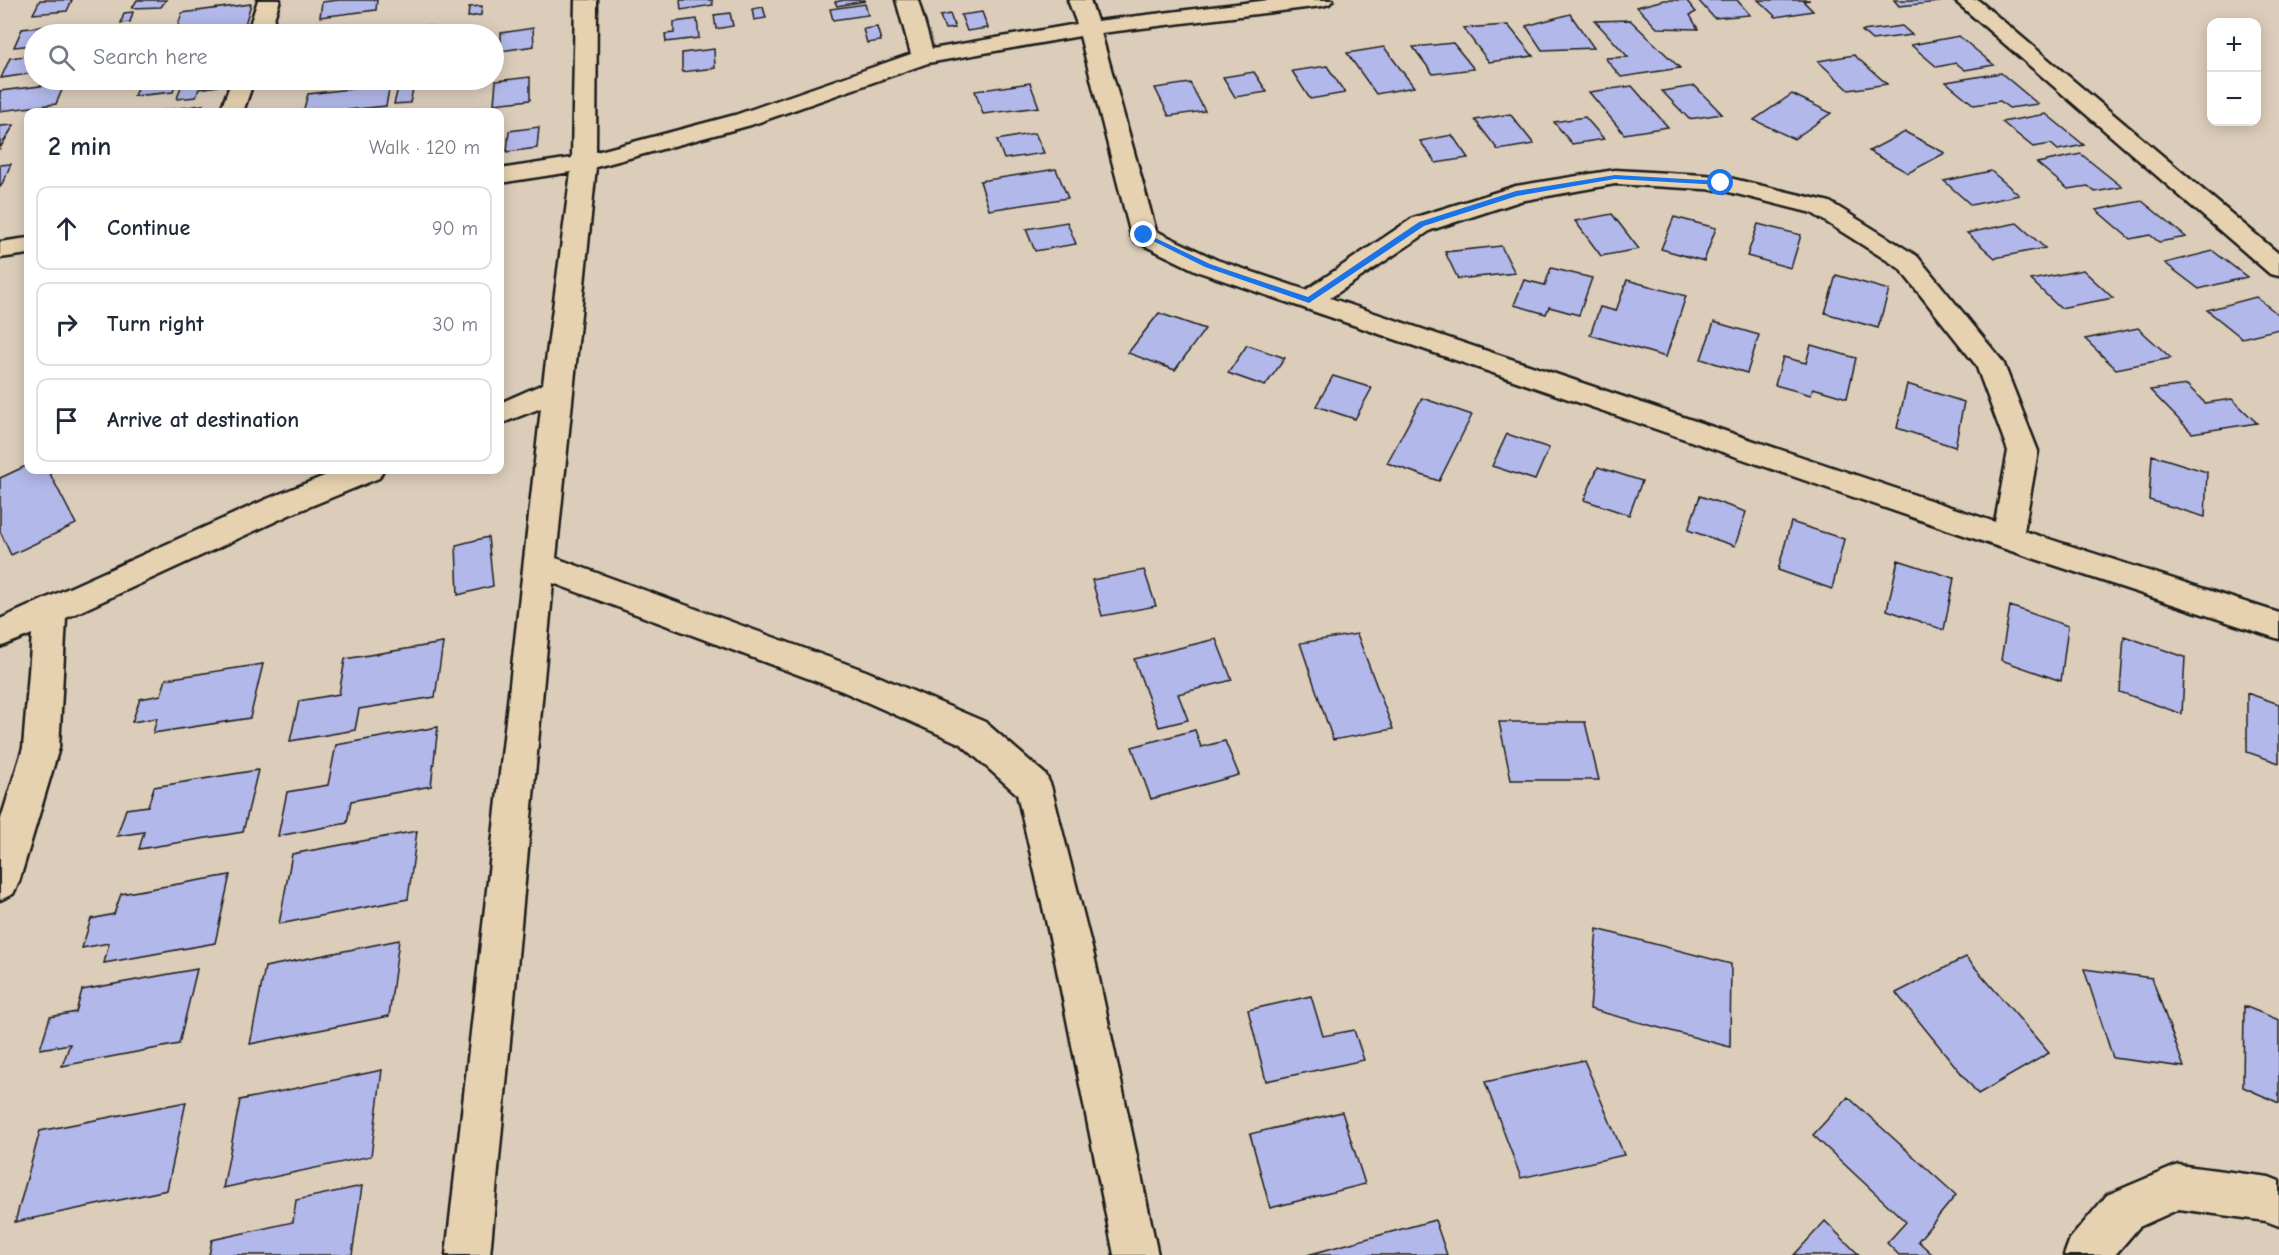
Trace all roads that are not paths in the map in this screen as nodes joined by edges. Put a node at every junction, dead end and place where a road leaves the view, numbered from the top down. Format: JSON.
{"nodes":[{"id":1,"x":269,"y":0,"type":"edge"},
{"id":2,"x":586,"y":0,"type":"edge"},
{"id":3,"x":907,"y":0,"type":"edge"},
{"id":4,"x":1079,"y":0,"type":"edge"},
{"id":5,"x":1322,"y":0,"type":"edge"},
{"id":6,"x":1965,"y":0,"type":"edge"},
{"id":7,"x":261,"y":24,"type":"edge"},
{"id":8,"x":1089,"y":28,"type":"junction"},
{"id":9,"x":923,"y":57,"type":"junction"},
{"id":10,"x":240,"y":90,"type":"edge"},
{"id":11,"x":233,"y":108,"type":"edge"},
{"id":12,"x":584,"y":163,"type":"junction"},
{"id":13,"x":504,"y":175,"type":"edge"},
{"id":14,"x":24,"y":247,"type":"edge"},
{"id":15,"x":0,"y":250,"type":"edge"},
{"id":16,"x":2279,"y":268,"type":"edge"},
{"id":17,"x":1309,"y":300,"type":"junction"},
{"id":18,"x":557,"y":390,"type":"junction"},
{"id":19,"x":504,"y":412,"type":"edge"},
{"id":20,"x":358,"y":474,"type":"edge"},
{"id":21,"x":2007,"y":538,"type":"junction"},
{"id":22,"x":538,"y":565,"type":"junction"},
{"id":23,"x":50,"y":612,"type":"junction"},
{"id":24,"x":2279,"y":627,"type":"edge"},
{"id":25,"x":0,"y":634,"type":"edge"},
{"id":26,"x":0,"y":882,"type":"edge"},
{"id":27,"x":2279,"y":1204,"type":"edge"},
{"id":28,"x":468,"y":1255,"type":"edge"},
{"id":29,"x":1136,"y":1255,"type":"edge"},
{"id":30,"x":2086,"y":1255,"type":"edge"}],
"edges":[{"from":1,"to":7,"type":"street"},
{"from":2,"to":12,"type":"street"},
{"from":3,"to":9,"type":"street"},
{"from":4,"to":8,"type":"street"},
{"from":5,"to":8,"type":"street"},
{"from":6,"to":16,"type":"street"},
{"from":8,"to":9,"type":"street"},
{"from":8,"to":17,"type":"street"},
{"from":9,"to":12,"type":"street"},
{"from":10,"to":11,"type":"street"},
{"from":12,"to":13,"type":"street"},
{"from":12,"to":18,"type":"street"},
{"from":14,"to":15,"type":"street"},
{"from":17,"to":21,"type":"street"},
{"from":17,"to":21,"type":"street"},
{"from":18,"to":19,"type":"street"},
{"from":18,"to":22,"type":"street"},
{"from":20,"to":23,"type":"street"},
{"from":21,"to":24,"type":"street"},
{"from":22,"to":28,"type":"street"},
{"from":22,"to":29,"type":"street"},
{"from":23,"to":25,"type":"street"},
{"from":23,"to":26,"type":"street"},
{"from":27,"to":30,"type":"street"}]}
